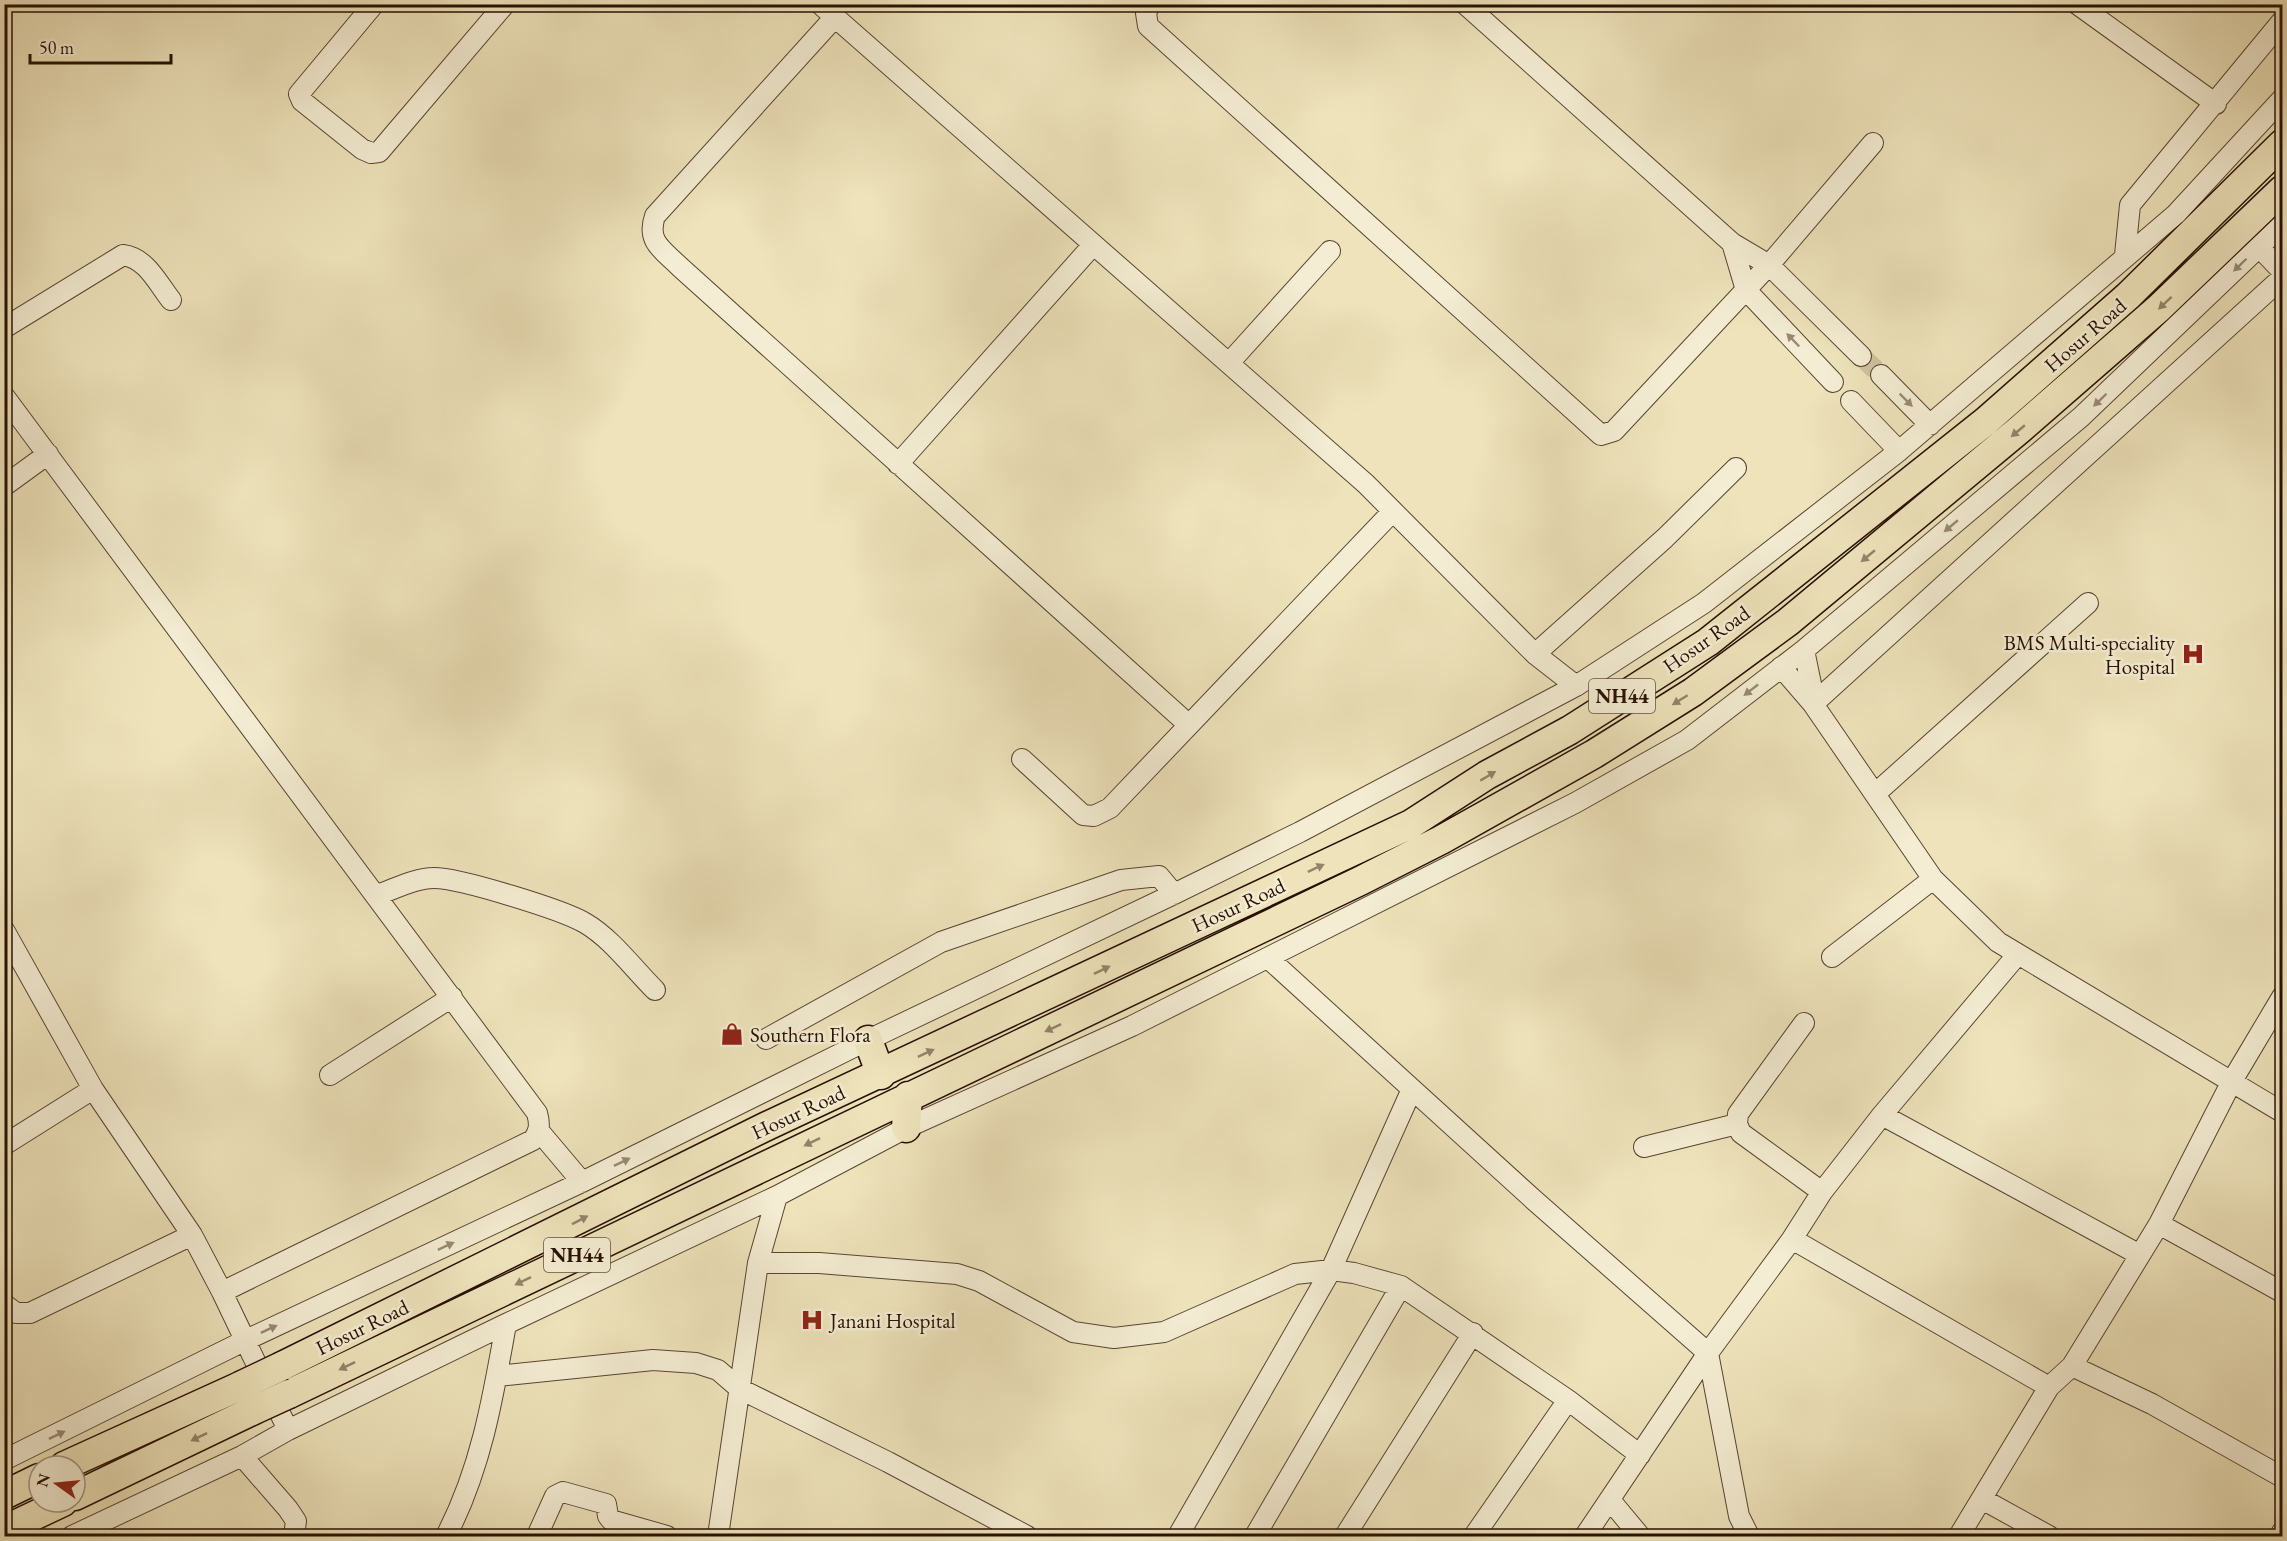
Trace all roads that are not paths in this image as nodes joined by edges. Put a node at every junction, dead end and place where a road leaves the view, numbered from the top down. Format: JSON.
{"nodes":[{"id":1,"x":374,"y":4,"type":"edge"},
{"id":2,"x":505,"y":4,"type":"edge"},
{"id":3,"x":1150,"y":4,"type":"edge"},
{"id":4,"x":1466,"y":4,"type":"edge"},
{"id":5,"x":2077,"y":4,"type":"edge"},
{"id":6,"x":828,"y":11,"type":"edge"},
{"id":7,"x":2283,"y":21,"type":"edge"},
{"id":8,"x":2283,"y":99,"type":"edge"},
{"id":9,"x":2216,"y":104,"type":"junction"},
{"id":10,"x":1873,"y":143,"type":"dead end"},
{"id":11,"x":2283,"y":144,"type":"edge"},
{"id":12,"x":2283,"y":190,"type":"edge"},
{"id":13,"x":2283,"y":225,"type":"edge"},
{"id":14,"x":1732,"y":243,"type":"junction"},
{"id":15,"x":1093,"y":245,"type":"junction"},
{"id":16,"x":2259,"y":247,"type":"junction"},
{"id":17,"x":1330,"y":251,"type":"dead end"},
{"id":18,"x":2125,"y":255,"type":"junction"},
{"id":19,"x":1769,"y":265,"type":"junction"},
{"id":20,"x":2283,"y":271,"type":"edge"},
{"id":21,"x":2283,"y":278,"type":"edge"},
{"id":22,"x":1746,"y":290,"type":"junction"},
{"id":23,"x":171,"y":300,"type":"dead end"},
{"id":24,"x":4,"y":328,"type":"edge"},
{"id":25,"x":1861,"y":356,"type":"tunnel mouth"},
{"id":26,"x":1229,"y":363,"type":"junction"},
{"id":27,"x":1881,"y":375,"type":"tunnel mouth"},
{"id":28,"x":1833,"y":382,"type":"dead end"},
{"id":29,"x":4,"y":396,"type":"edge"},
{"id":30,"x":1851,"y":401,"type":"dead end"},
{"id":31,"x":1930,"y":424,"type":"junction"},
{"id":32,"x":1899,"y":451,"type":"junction"},
{"id":33,"x":48,"y":454,"type":"junction"},
{"id":34,"x":898,"y":464,"type":"junction"},
{"id":35,"x":1736,"y":468,"type":"dead end"},
{"id":36,"x":4,"y":486,"type":"edge"},
{"id":37,"x":1393,"y":512,"type":"junction"},
{"id":38,"x":2088,"y":603,"type":"dead end"},
{"id":39,"x":1804,"y":650,"type":"junction"},
{"id":40,"x":1535,"y":654,"type":"junction"},
{"id":41,"x":1781,"y":667,"type":"junction"},
{"id":42,"x":1576,"y":686,"type":"junction"},
{"id":43,"x":1811,"y":701,"type":"junction"},
{"id":44,"x":1190,"y":725,"type":"junction"},
{"id":45,"x":1022,"y":759,"type":"dead end"},
{"id":46,"x":1875,"y":793,"type":"junction"},
{"id":47,"x":1933,"y":879,"type":"junction"},
{"id":48,"x":1174,"y":894,"type":"junction"},
{"id":49,"x":377,"y":895,"type":"junction"},
{"id":50,"x":4,"y":930,"type":"edge"},
{"id":51,"x":2018,"y":954,"type":"junction"},
{"id":52,"x":1832,"y":957,"type":"dead end"},
{"id":53,"x":1268,"y":958,"type":"junction"},
{"id":54,"x":655,"y":990,"type":"dead end"},
{"id":55,"x":452,"y":997,"type":"junction"},
{"id":56,"x":2283,"y":997,"type":"edge"},
{"id":57,"x":1804,"y":1023,"type":"dead end"},
{"id":58,"x":766,"y":1039,"type":"dead end"},
{"id":59,"x":868,"y":1040,"type":"junction"},
{"id":60,"x":330,"y":1075,"type":"dead end"},
{"id":61,"x":881,"y":1075,"type":"junction"},
{"id":62,"x":2232,"y":1081,"type":"junction"},
{"id":63,"x":93,"y":1089,"type":"junction"},
{"id":64,"x":1412,"y":1089,"type":"junction"},
{"id":65,"x":908,"y":1096,"type":"junction"},
{"id":66,"x":2283,"y":1112,"type":"edge"},
{"id":67,"x":1882,"y":1115,"type":"junction"},
{"id":68,"x":1737,"y":1124,"type":"junction"},
{"id":69,"x":906,"y":1128,"type":"junction"},
{"id":70,"x":539,"y":1131,"type":"junction"},
{"id":71,"x":4,"y":1145,"type":"edge"},
{"id":72,"x":1644,"y":1147,"type":"dead end"},
{"id":73,"x":582,"y":1182,"type":"junction"},
{"id":74,"x":1822,"y":1192,"type":"junction"},
{"id":75,"x":777,"y":1196,"type":"junction"},
{"id":76,"x":2159,"y":1224,"type":"junction"},
{"id":77,"x":192,"y":1235,"type":"junction"},
{"id":78,"x":1792,"y":1239,"type":"junction"},
{"id":79,"x":2140,"y":1255,"type":"junction"},
{"id":80,"x":758,"y":1263,"type":"junction"},
{"id":81,"x":1331,"y":1270,"type":"junction"},
{"id":82,"x":1401,"y":1287,"type":"junction"},
{"id":83,"x":222,"y":1292,"type":"junction"},
{"id":84,"x":2283,"y":1292,"type":"edge"},
{"id":85,"x":4,"y":1304,"type":"edge"},
{"id":86,"x":506,"y":1324,"type":"junction"},
{"id":87,"x":1473,"y":1333,"type":"junction"},
{"id":88,"x":244,"y":1341,"type":"junction"},
{"id":89,"x":1708,"y":1353,"type":"junction"},
{"id":90,"x":2072,"y":1366,"type":"junction"},
{"id":91,"x":497,"y":1376,"type":"junction"},
{"id":92,"x":2049,"y":1387,"type":"junction"},
{"id":93,"x":740,"y":1389,"type":"junction"},
{"id":94,"x":1568,"y":1400,"type":"junction"},
{"id":95,"x":288,"y":1430,"type":"junction"},
{"id":96,"x":1640,"y":1455,"type":"junction"},
{"id":97,"x":87,"y":1456,"type":"edge"},
{"id":98,"x":242,"y":1456,"type":"junction"},
{"id":99,"x":4,"y":1460,"type":"edge"},
{"id":100,"x":2283,"y":1477,"type":"edge"},
{"id":101,"x":27,"y":1484,"type":"edge"},
{"id":102,"x":87,"y":1490,"type":"edge"},
{"id":103,"x":4,"y":1495,"type":"edge"},
{"id":104,"x":1982,"y":1499,"type":"junction"},
{"id":105,"x":1610,"y":1500,"type":"junction"},
{"id":106,"x":38,"y":1514,"type":"edge"},
{"id":107,"x":4,"y":1530,"type":"edge"},
{"id":108,"x":2283,"y":1533,"type":"edge"},
{"id":109,"x":72,"y":1536,"type":"edge"},
{"id":110,"x":294,"y":1536,"type":"edge"},
{"id":111,"x":446,"y":1536,"type":"edge"},
{"id":112,"x":537,"y":1536,"type":"edge"},
{"id":113,"x":667,"y":1536,"type":"edge"},
{"id":114,"x":718,"y":1536,"type":"edge"},
{"id":115,"x":1027,"y":1536,"type":"edge"},
{"id":116,"x":1178,"y":1536,"type":"edge"},
{"id":117,"x":1256,"y":1536,"type":"edge"},
{"id":118,"x":1345,"y":1536,"type":"edge"},
{"id":119,"x":1474,"y":1536,"type":"edge"},
{"id":120,"x":1585,"y":1536,"type":"edge"},
{"id":121,"x":1640,"y":1536,"type":"edge"},
{"id":122,"x":1749,"y":1536,"type":"edge"},
{"id":123,"x":1959,"y":1536,"type":"edge"},
{"id":124,"x":2049,"y":1536,"type":"edge"},
{"id":125,"x":2280,"y":1536,"type":"edge"}],
"edges":[{"from":1,"to":2,"type":"street"},
{"from":3,"to":22,"type":"street"},
{"from":4,"to":14,"type":"street"},
{"from":5,"to":9,"type":"street"},
{"from":6,"to":15,"type":"street"},
{"from":6,"to":34,"type":"street"},
{"from":7,"to":9,"type":"street"},
{"from":8,"to":18,"type":"street"},
{"from":9,"to":18,"type":"street"},
{"from":10,"to":19,"type":"street"},
{"from":61,"to":11,"type":"highway","name":"Hosur Road","number":"NH44","one_way":true},
{"from":12,"to":65,"type":"highway","name":"Hosur Road","number":"NH44","one_way":true},
{"from":13,"to":16,"type":"street"},
{"from":14,"to":19,"type":"street"},
{"from":14,"to":22,"type":"street"},
{"from":15,"to":26,"type":"street"},
{"from":15,"to":34,"type":"street"},
{"from":16,"to":20,"type":"street"},
{"from":16,"to":39,"type":"street","one_way":true},
{"from":17,"to":26,"type":"street"},
{"from":18,"to":31,"type":"street"},
{"from":19,"to":22,"type":"street"},
{"from":19,"to":25,"type":"street"},
{"from":21,"to":43,"type":"street"},
{"from":28,"to":22,"type":"street","one_way":true},
{"from":23,"to":24,"type":"street"},
{"from":26,"to":37,"type":"street"},
{"from":27,"to":31,"type":"street","one_way":true},
{"from":29,"to":33,"type":"street"},
{"from":30,"to":32,"type":"street"},
{"from":31,"to":32,"type":"street"},
{"from":32,"to":42,"type":"street"},
{"from":33,"to":36,"type":"street"},
{"from":33,"to":49,"type":"street"},
{"from":34,"to":44,"type":"street"},
{"from":35,"to":40,"type":"street"},
{"from":37,"to":40,"type":"street"},
{"from":37,"to":44,"type":"street"},
{"from":38,"to":46,"type":"street"},
{"from":39,"to":41,"type":"street"},
{"from":39,"to":43,"type":"street"},
{"from":40,"to":42,"type":"street"},
{"from":41,"to":43,"type":"street"},
{"from":41,"to":53,"type":"street","one_way":true},
{"from":42,"to":48,"type":"street"},
{"from":43,"to":46,"type":"street"},
{"from":44,"to":45,"type":"street"},
{"from":46,"to":47,"type":"street"},
{"from":47,"to":51,"type":"street"},
{"from":47,"to":52,"type":"street"},
{"from":48,"to":58,"type":"street"},
{"from":48,"to":59,"type":"street"},
{"from":49,"to":54,"type":"street"},
{"from":49,"to":55,"type":"street"},
{"from":50,"to":63,"type":"street"},
{"from":51,"to":62,"type":"street"},
{"from":51,"to":67,"type":"street"},
{"from":53,"to":64,"type":"street"},
{"from":53,"to":69,"type":"street"},
{"from":55,"to":60,"type":"street"},
{"from":55,"to":70,"type":"street"},
{"from":56,"to":62,"type":"street"},
{"from":57,"to":68,"type":"street"},
{"from":59,"to":61,"type":"highway"},
{"from":73,"to":59,"type":"street","one_way":true},
{"from":97,"to":61,"type":"highway","name":"Hosur Road","number":"NH44","one_way":true,"bridge":true},
{"from":62,"to":66,"type":"street"},
{"from":62,"to":76,"type":"street"},
{"from":63,"to":71,"type":"street"},
{"from":63,"to":77,"type":"street"},
{"from":64,"to":81,"type":"street"},
{"from":64,"to":89,"type":"street"},
{"from":65,"to":69,"type":"highway"},
{"from":65,"to":102,"type":"highway","name":"Hosur Road","number":"NH44","one_way":true,"bridge":true},
{"from":67,"to":74,"type":"street"},
{"from":67,"to":79,"type":"street"},
{"from":68,"to":72,"type":"street"},
{"from":68,"to":74,"type":"street"},
{"from":69,"to":75,"type":"street"},
{"from":70,"to":73,"type":"street"},
{"from":70,"to":83,"type":"street"},
{"from":88,"to":73,"type":"street","one_way":true},
{"from":74,"to":78,"type":"street"},
{"from":75,"to":80,"type":"street"},
{"from":75,"to":86,"type":"street"},
{"from":76,"to":79,"type":"street"},
{"from":76,"to":84,"type":"street"},
{"from":77,"to":83,"type":"street"},
{"from":77,"to":85,"type":"street"},
{"from":78,"to":89,"type":"street"},
{"from":78,"to":92,"type":"street"},
{"from":79,"to":90,"type":"street"},
{"from":80,"to":81,"type":"street"},
{"from":80,"to":93,"type":"street"},
{"from":81,"to":82,"type":"street"},
{"from":81,"to":116,"type":"street"},
{"from":82,"to":87,"type":"street"},
{"from":82,"to":117,"type":"street"},
{"from":83,"to":88,"type":"street"},
{"from":86,"to":91,"type":"street"},
{"from":86,"to":95,"type":"street"},
{"from":87,"to":94,"type":"street"},
{"from":87,"to":118,"type":"street"},
{"from":88,"to":95,"type":"street"},
{"from":99,"to":88,"type":"street","one_way":true},
{"from":89,"to":96,"type":"street"},
{"from":89,"to":122,"type":"street"},
{"from":90,"to":92,"type":"street"},
{"from":90,"to":100,"type":"street"},
{"from":91,"to":93,"type":"street"},
{"from":91,"to":111,"type":"street"},
{"from":92,"to":104,"type":"street"},
{"from":93,"to":114,"type":"street"},
{"from":93,"to":115,"type":"street"},
{"from":94,"to":96,"type":"street"},
{"from":94,"to":119,"type":"street"},
{"from":95,"to":98,"type":"street"},
{"from":96,"to":105,"type":"street"},
{"from":98,"to":109,"type":"street"},
{"from":98,"to":110,"type":"street"},
{"from":101,"to":103,"type":"highway"},
{"from":104,"to":123,"type":"street"},
{"from":104,"to":124,"type":"street"},
{"from":105,"to":120,"type":"street"},
{"from":105,"to":121,"type":"street"},
{"from":106,"to":107,"type":"highway"},
{"from":108,"to":125,"type":"street"},
{"from":112,"to":113,"type":"street"}]}
